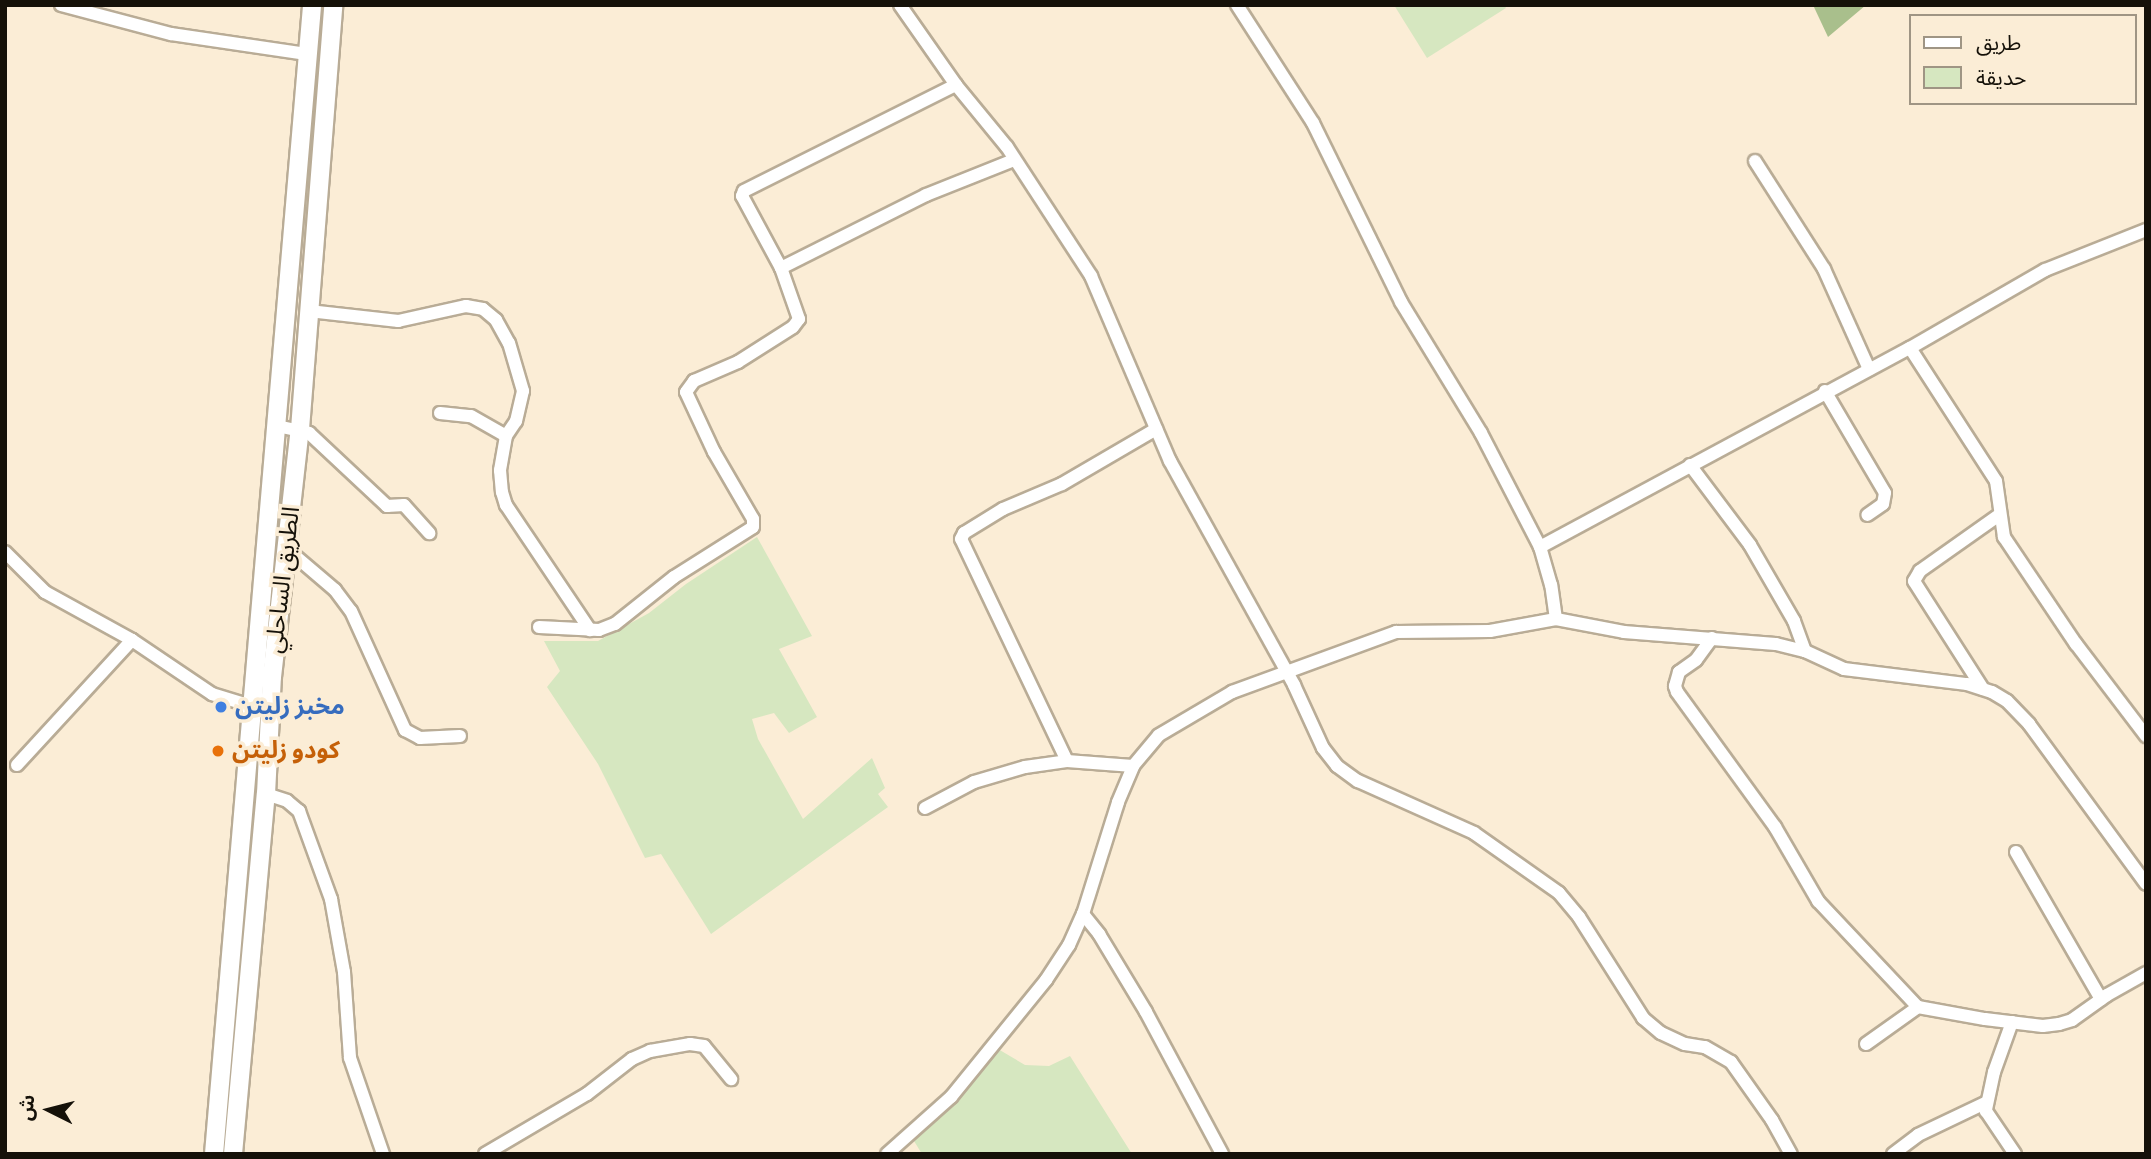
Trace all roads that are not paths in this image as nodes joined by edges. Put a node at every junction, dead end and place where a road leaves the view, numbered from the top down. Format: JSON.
{"nodes":[{"id":1,"x":61,"y":5,"type":"edge"},
{"id":2,"x":312,"y":5,"type":"edge"},
{"id":3,"x":333,"y":5,"type":"edge"},
{"id":4,"x":900,"y":5,"type":"edge"},
{"id":5,"x":1237,"y":5,"type":"edge"},
{"id":6,"x":307,"y":54,"type":"junction"},
{"id":7,"x":956,"y":85,"type":"junction"},
{"id":8,"x":1014,"y":160,"type":"junction"},
{"id":9,"x":1755,"y":161,"type":"dead end"},
{"id":10,"x":2146,"y":230,"type":"edge"},
{"id":11,"x":781,"y":268,"type":"junction"},
{"id":12,"x":309,"y":311,"type":"junction"},
{"id":13,"x":1910,"y":348,"type":"junction"},
{"id":14,"x":1869,"y":369,"type":"junction"},
{"id":15,"x":1825,"y":391,"type":"junction"},
{"id":16,"x":440,"y":413,"type":"dead end"},
{"id":17,"x":277,"y":426,"type":"junction"},
{"id":18,"x":300,"y":429,"type":"junction"},
{"id":19,"x":1156,"y":429,"type":"junction"},
{"id":20,"x":506,"y":436,"type":"junction"},
{"id":21,"x":1690,"y":465,"type":"junction"},
{"id":22,"x":1867,"y":514,"type":"dead end"},
{"id":23,"x":1999,"y":515,"type":"junction"},
{"id":24,"x":429,"y":533,"type":"dead end"},
{"id":25,"x":1539,"y":547,"type":"junction"},
{"id":26,"x":287,"y":549,"type":"junction"},
{"id":27,"x":5,"y":552,"type":"edge"},
{"id":28,"x":261,"y":579,"type":"junction"},
{"id":29,"x":282,"y":582,"type":"junction"},
{"id":30,"x":1556,"y":620,"type":"junction"},
{"id":31,"x":539,"y":627,"type":"dead end"},
{"id":32,"x":590,"y":630,"type":"junction"},
{"id":33,"x":1712,"y":638,"type":"junction"},
{"id":34,"x":132,"y":640,"type":"junction"},
{"id":35,"x":1805,"y":651,"type":"junction"},
{"id":36,"x":1286,"y":672,"type":"junction"},
{"id":37,"x":1983,"y":689,"type":"junction"},
{"id":38,"x":251,"y":706,"type":"junction"},
{"id":39,"x":460,"y":736,"type":"dead end"},
{"id":40,"x":2146,"y":736,"type":"edge"},
{"id":41,"x":1067,"y":761,"type":"junction"},
{"id":42,"x":17,"y":765,"type":"dead end"},
{"id":43,"x":1133,"y":766,"type":"junction"},
{"id":44,"x":266,"y":794,"type":"junction"},
{"id":45,"x":925,"y":808,"type":"dead end"},
{"id":46,"x":2016,"y":852,"type":"dead end"},
{"id":47,"x":2146,"y":884,"type":"edge"},
{"id":48,"x":1083,"y":914,"type":"junction"},
{"id":49,"x":2146,"y":973,"type":"edge"},
{"id":50,"x":2101,"y":999,"type":"junction"},
{"id":51,"x":1918,"y":1007,"type":"junction"},
{"id":52,"x":2012,"y":1022,"type":"junction"},
{"id":53,"x":1866,"y":1044,"type":"dead end"},
{"id":54,"x":730,"y":1079,"type":"dead end"},
{"id":55,"x":1985,"y":1103,"type":"junction"},
{"id":56,"x":1909,"y":1149,"type":"edge"},
{"id":57,"x":214,"y":1154,"type":"edge"},
{"id":58,"x":233,"y":1154,"type":"edge"},
{"id":59,"x":383,"y":1154,"type":"edge"},
{"id":60,"x":485,"y":1154,"type":"edge"},
{"id":61,"x":887,"y":1154,"type":"edge"},
{"id":62,"x":1222,"y":1154,"type":"edge"},
{"id":63,"x":1791,"y":1154,"type":"edge"},
{"id":64,"x":1893,"y":1154,"type":"edge"},
{"id":65,"x":2015,"y":1154,"type":"edge"}],
"edges":[{"from":1,"to":6,"type":"street"},
{"from":2,"to":6,"type":"highway","name":"الطريق الساحلي"},
{"from":3,"to":12,"type":"highway","name":"الطريق الساحلي"},
{"from":4,"to":7,"type":"street"},
{"from":5,"to":25,"type":"street"},
{"from":6,"to":17,"type":"highway","name":"الطريق الساحلي"},
{"from":7,"to":8,"type":"street"},
{"from":7,"to":11,"type":"street"},
{"from":8,"to":11,"type":"street"},
{"from":8,"to":19,"type":"street"},
{"from":9,"to":14,"type":"street"},
{"from":10,"to":13,"type":"street"},
{"from":11,"to":32,"type":"street"},
{"from":12,"to":18,"type":"highway","name":"الطريق الساحلي"},
{"from":12,"to":20,"type":"street"},
{"from":13,"to":14,"type":"street"},
{"from":13,"to":23,"type":"street"},
{"from":14,"to":15,"type":"street"},
{"from":15,"to":21,"type":"street"},
{"from":15,"to":22,"type":"street"},
{"from":16,"to":20,"type":"street"},
{"from":17,"to":18,"type":"street"},
{"from":17,"to":28,"type":"highway","name":"الطريق الساحلي"},
{"from":18,"to":24,"type":"street"},
{"from":18,"to":26,"type":"highway","name":"الطريق الساحلي"},
{"from":19,"to":36,"type":"street"},
{"from":19,"to":41,"type":"street"},
{"from":20,"to":32,"type":"street"},
{"from":21,"to":25,"type":"street"},
{"from":21,"to":35,"type":"street"},
{"from":23,"to":37,"type":"street"},
{"from":23,"to":40,"type":"street"},
{"from":25,"to":30,"type":"street"},
{"from":26,"to":29,"type":"highway","name":"الطريق الساحلي"},
{"from":26,"to":39,"type":"street"},
{"from":27,"to":34,"type":"street"},
{"from":28,"to":29,"type":"highway"},
{"from":28,"to":38,"type":"highway","name":"الطريق الساحلي"},
{"from":29,"to":44,"type":"highway","name":"الطريق الساحلي"},
{"from":30,"to":33,"type":"street"},
{"from":30,"to":36,"type":"street"},
{"from":31,"to":32,"type":"street"},
{"from":33,"to":35,"type":"street"},
{"from":33,"to":51,"type":"street"},
{"from":34,"to":38,"type":"street"},
{"from":34,"to":42,"type":"street"},
{"from":35,"to":37,"type":"street"},
{"from":36,"to":43,"type":"street"},
{"from":36,"to":63,"type":"street"},
{"from":37,"to":47,"type":"street"},
{"from":38,"to":57,"type":"highway","name":"الطريق الساحلي"},
{"from":41,"to":43,"type":"street"},
{"from":41,"to":45,"type":"street"},
{"from":43,"to":48,"type":"street"},
{"from":44,"to":58,"type":"highway","name":"الطريق الساحلي"},
{"from":44,"to":59,"type":"street"},
{"from":46,"to":50,"type":"street"},
{"from":48,"to":61,"type":"street"},
{"from":48,"to":62,"type":"street"},
{"from":49,"to":50,"type":"street"},
{"from":50,"to":52,"type":"street"},
{"from":51,"to":52,"type":"street"},
{"from":51,"to":53,"type":"street"},
{"from":52,"to":55,"type":"street"},
{"from":54,"to":60,"type":"street"},
{"from":55,"to":56,"type":"street"},
{"from":55,"to":65,"type":"street"},
{"from":56,"to":64,"type":"street"}]}
